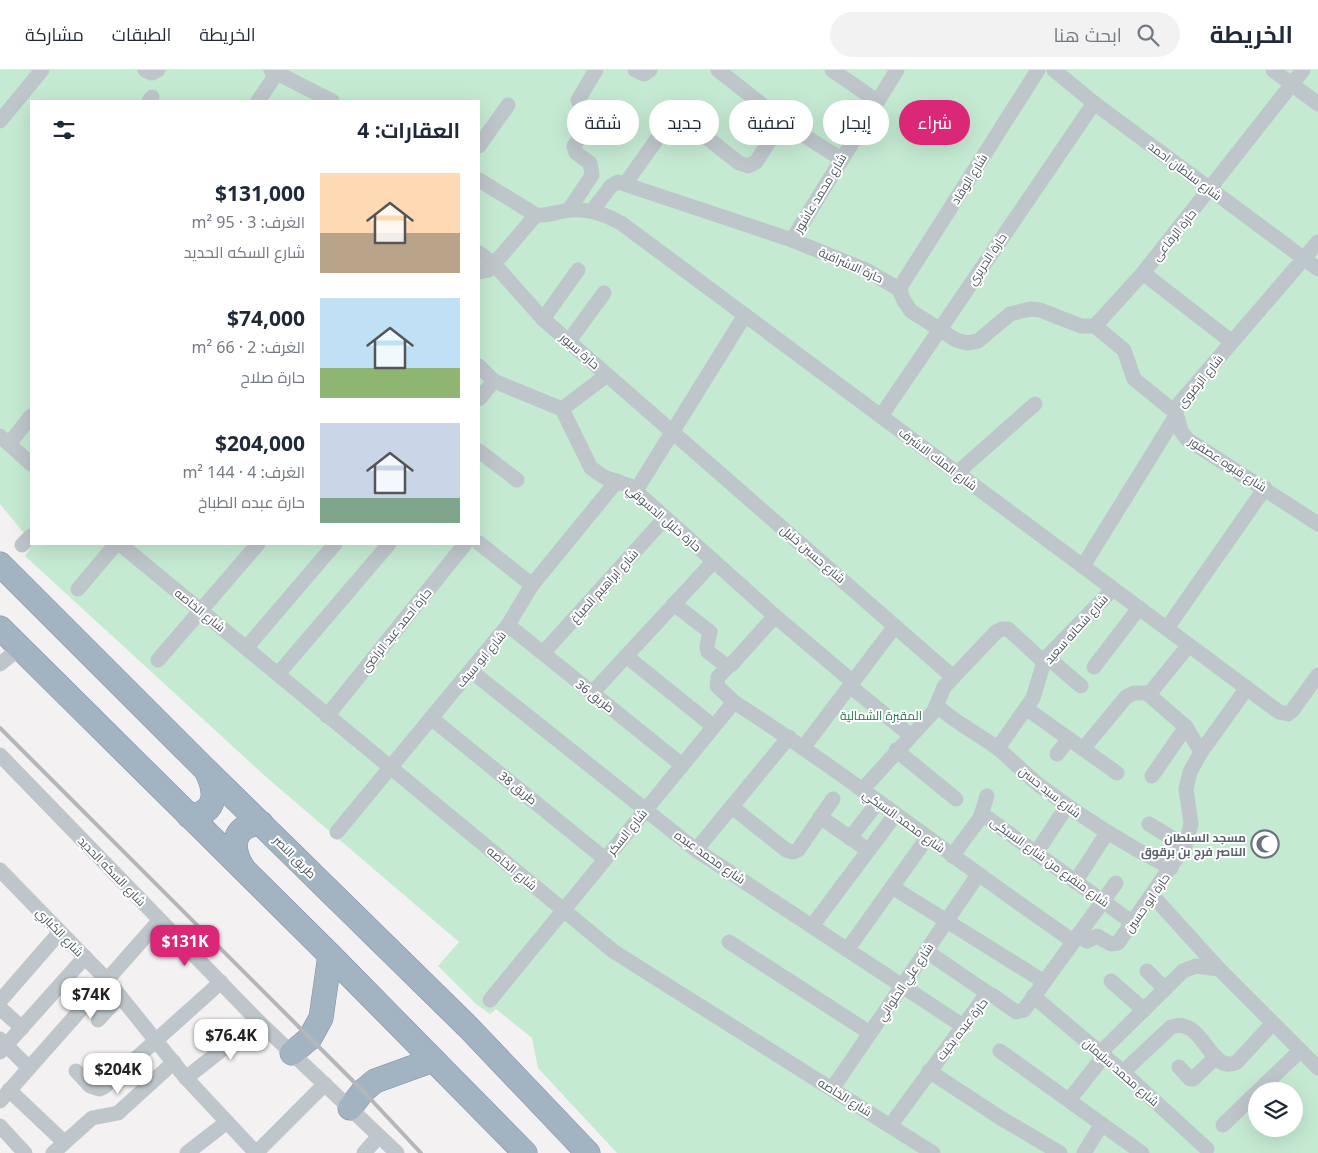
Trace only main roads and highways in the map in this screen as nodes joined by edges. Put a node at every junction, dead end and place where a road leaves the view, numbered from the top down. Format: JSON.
{"nodes":[{"id":1,"x":0,"y":564,"type":"edge"},
{"id":2,"x":0,"y":628,"type":"edge"},
{"id":3,"x":206,"y":770,"type":"junction"},
{"id":4,"x":189,"y":816,"type":"junction"},
{"id":5,"x":261,"y":823,"type":"junction"},
{"id":6,"x":242,"y":868,"type":"junction"},
{"id":7,"x":330,"y":955,"type":"junction"},
{"id":8,"x":292,"y":1053,"type":"road end"},
{"id":9,"x":433,"y":1060,"type":"junction"},
{"id":10,"x":350,"y":1108,"type":"road end"},
{"id":11,"x":525,"y":1153,"type":"edge"},
{"id":12,"x":588,"y":1153,"type":"edge"}],
"edges":[{"from":1,"to":3,"type":"highway","name":"طريق النصر"},
{"from":2,"to":4,"type":"highway"},
{"from":3,"to":4,"type":"highway"},
{"from":3,"to":5,"type":"highway","name":"طريق النصر"},
{"from":4,"to":6,"type":"highway"},
{"from":5,"to":6,"type":"highway"},
{"from":5,"to":12,"type":"highway","name":"طريق النصر"},
{"from":6,"to":7,"type":"highway"},
{"from":7,"to":8,"type":"highway"},
{"from":7,"to":9,"type":"highway"},
{"from":9,"to":10,"type":"highway"},
{"from":9,"to":11,"type":"highway"}]}
